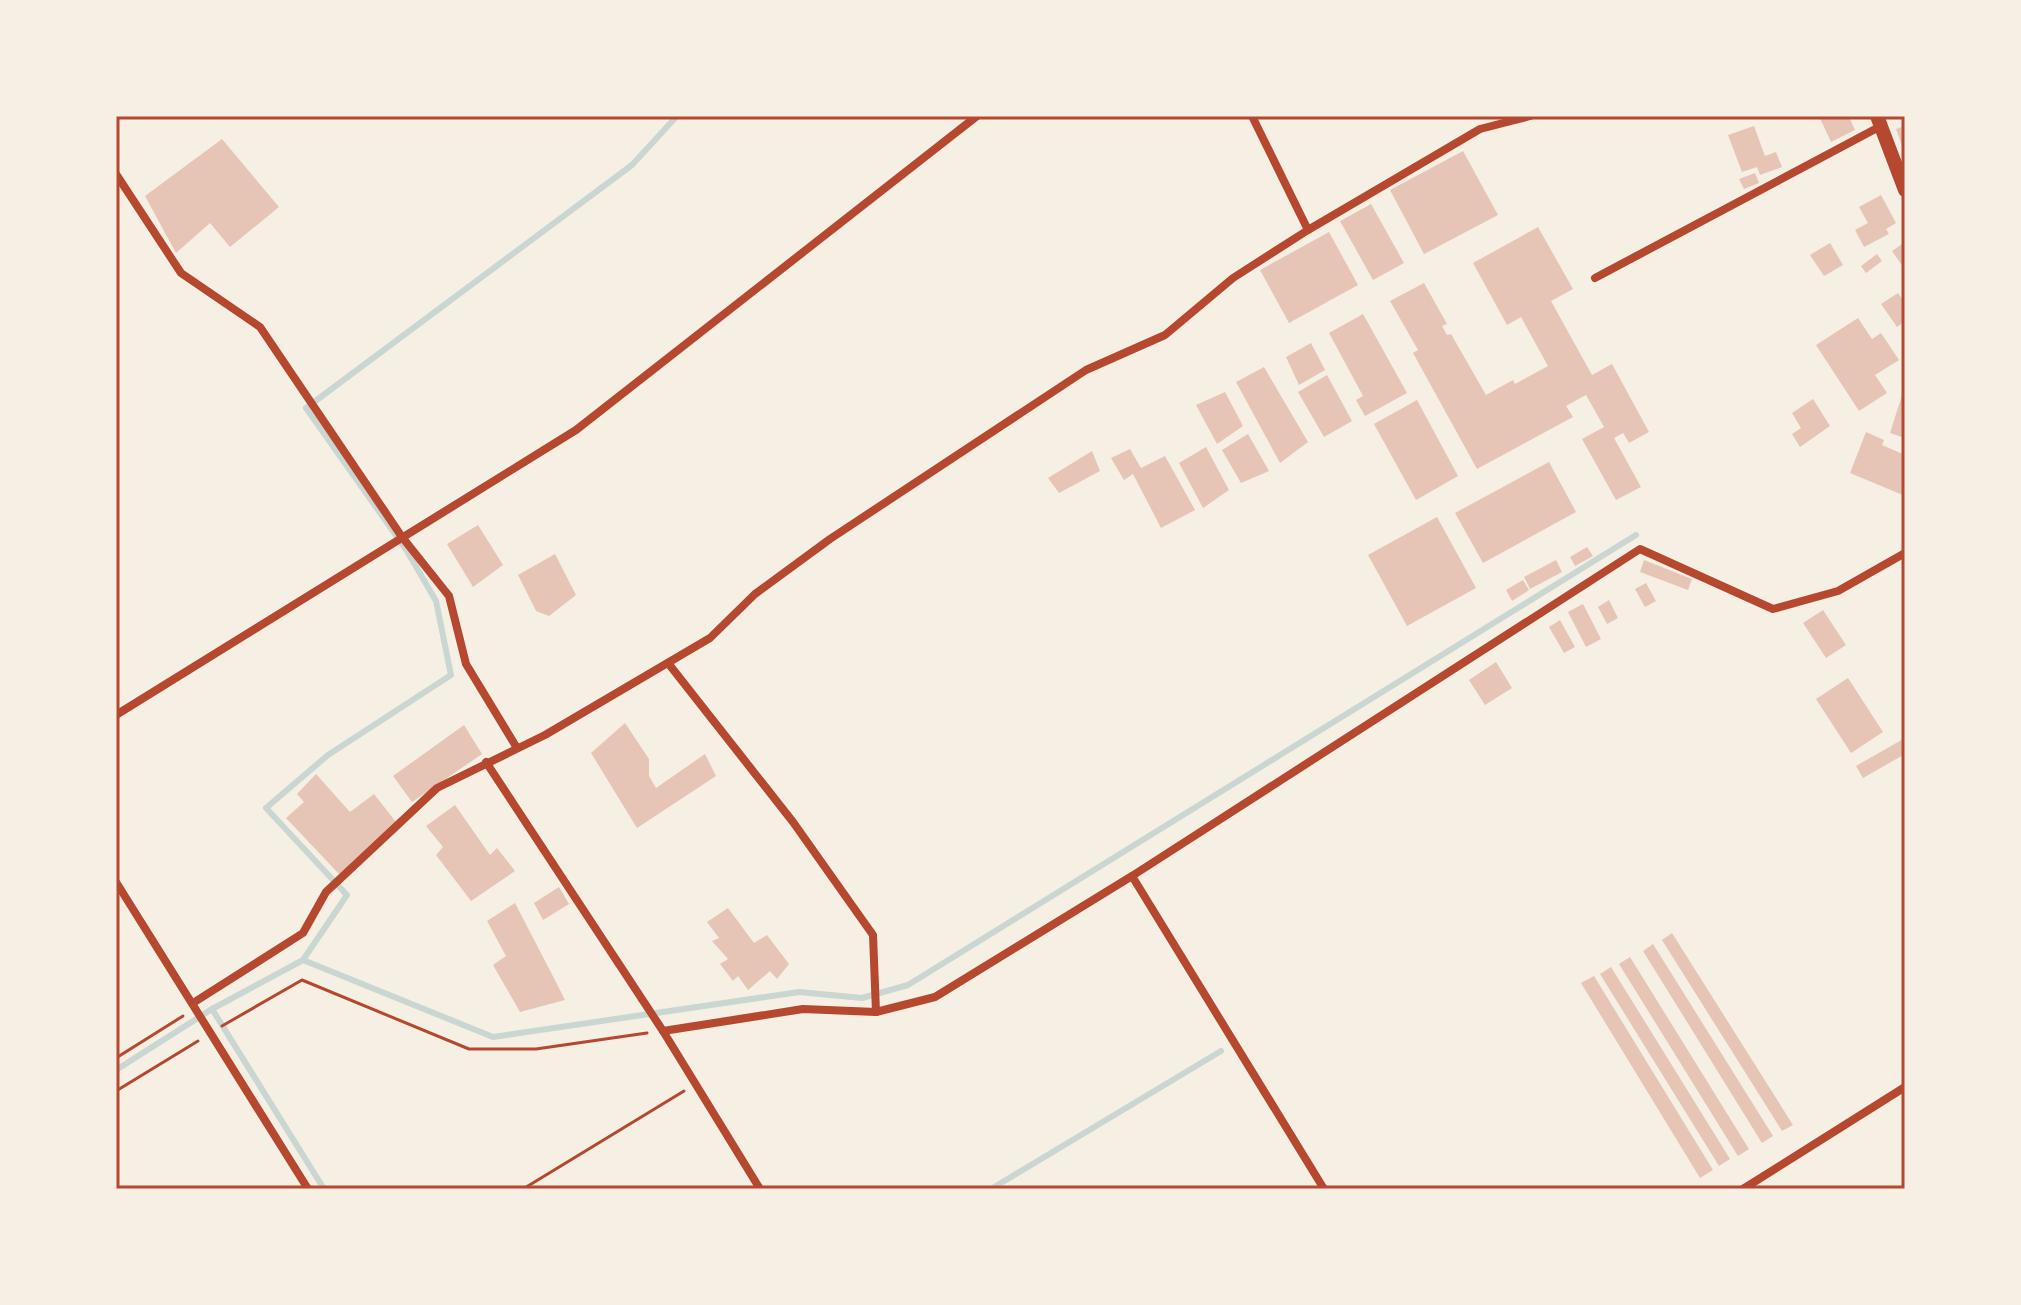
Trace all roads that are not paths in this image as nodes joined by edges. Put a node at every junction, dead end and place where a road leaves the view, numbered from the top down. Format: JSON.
{"nodes":[{"id":1,"x":977,"y":116,"type":"edge"},
{"id":2,"x":1252,"y":116,"type":"edge"},
{"id":3,"x":1530,"y":116,"type":"edge"},
{"id":4,"x":1879,"y":121,"type":"edge"},
{"id":5,"x":116,"y":174,"type":"edge"},
{"id":6,"x":1905,"y":190,"type":"edge"},
{"id":7,"x":1308,"y":230,"type":"junction"},
{"id":8,"x":1595,"y":278,"type":"dead end"},
{"id":9,"x":402,"y":537,"type":"junction"},
{"id":10,"x":1905,"y":553,"type":"edge"},
{"id":11,"x":668,"y":663,"type":"junction"},
{"id":12,"x":116,"y":715,"type":"edge"},
{"id":13,"x":517,"y":748,"type":"junction"},
{"id":14,"x":486,"y":762,"type":"junction"},
{"id":15,"x":1132,"y":876,"type":"junction"},
{"id":16,"x":116,"y":882,"type":"edge"},
{"id":17,"x":195,"y":1006,"type":"junction"},
{"id":18,"x":876,"y":1012,"type":"junction"},
{"id":19,"x":663,"y":1031,"type":"junction"},
{"id":20,"x":1905,"y":1087,"type":"edge"},
{"id":21,"x":308,"y":1189,"type":"edge"},
{"id":22,"x":760,"y":1189,"type":"edge"},
{"id":23,"x":1324,"y":1189,"type":"edge"},
{"id":24,"x":1743,"y":1189,"type":"edge"}],
"edges":[{"from":1,"to":9,"type":"street"},
{"from":2,"to":7,"type":"street"},
{"from":3,"to":7,"type":"street"},
{"from":4,"to":6,"type":"main road"},
{"from":4,"to":8,"type":"street"},
{"from":5,"to":9,"type":"street"},
{"from":7,"to":11,"type":"street"},
{"from":9,"to":12,"type":"street"},
{"from":9,"to":13,"type":"street"},
{"from":10,"to":15,"type":"street"},
{"from":11,"to":13,"type":"street"},
{"from":11,"to":18,"type":"street"},
{"from":13,"to":14,"type":"street"},
{"from":14,"to":17,"type":"street"},
{"from":14,"to":19,"type":"street"},
{"from":15,"to":18,"type":"street"},
{"from":15,"to":23,"type":"street"},
{"from":16,"to":17,"type":"street"},
{"from":17,"to":21,"type":"street"},
{"from":18,"to":19,"type":"street"},
{"from":19,"to":22,"type":"street"},
{"from":20,"to":24,"type":"street"}]}
